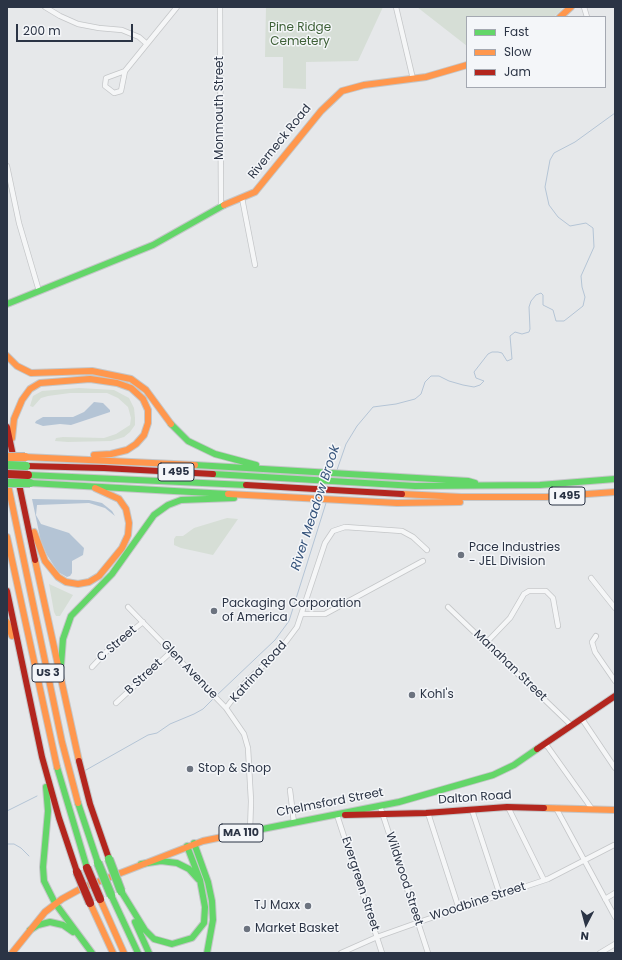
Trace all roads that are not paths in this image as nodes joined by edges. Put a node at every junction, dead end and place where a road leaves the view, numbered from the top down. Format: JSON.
{"nodes":[{"id":1,"x":45,"y":7,"type":"edge"},
{"id":2,"x":177,"y":7,"type":"edge"},
{"id":3,"x":396,"y":7,"type":"edge"},
{"id":4,"x":571,"y":7,"type":"edge"},
{"id":5,"x":220,"y":8,"type":"dead end"},
{"id":6,"x":561,"y":16,"type":"edge"},
{"id":7,"x":147,"y":44,"type":"junction"},
{"id":8,"x":466,"y":64,"type":"edge"},
{"id":9,"x":125,"y":71,"type":"junction"},
{"id":10,"x":413,"y":79,"type":"junction"},
{"id":11,"x":7,"y":166,"type":"edge"},
{"id":12,"x":242,"y":198,"type":"junction"},
{"id":13,"x":221,"y":207,"type":"junction"},
{"id":14,"x":255,"y":265,"type":"dead end"},
{"id":15,"x":39,"y":291,"type":"junction"},
{"id":16,"x":7,"y":304,"type":"edge"},
{"id":17,"x":7,"y":356,"type":"edge"},
{"id":18,"x":7,"y":427,"type":"edge"},
{"id":19,"x":10,"y":455,"type":"edge"},
{"id":20,"x":26,"y":461,"type":"junction"},
{"id":21,"x":7,"y":465,"type":"edge"},
{"id":22,"x":274,"y":471,"type":"junction"},
{"id":23,"x":7,"y":474,"type":"edge"},
{"id":24,"x":327,"y":477,"type":"junction"},
{"id":25,"x":29,"y":479,"type":"junction"},
{"id":26,"x":615,"y":479,"type":"edge"},
{"id":27,"x":7,"y":481,"type":"edge"},
{"id":28,"x":56,"y":483,"type":"junction"},
{"id":29,"x":20,"y":488,"type":"junction"},
{"id":30,"x":615,"y":492,"type":"edge"},
{"id":31,"x":296,"y":497,"type":"junction"},
{"id":32,"x":518,"y":498,"type":"junction"},
{"id":33,"x":7,"y":537,"type":"edge"},
{"id":34,"x":427,"y":550,"type":"dead end"},
{"id":35,"x":423,"y":561,"type":"dead end"},
{"id":36,"x":591,"y":578,"type":"dead end"},
{"id":37,"x":7,"y":591,"type":"edge"},
{"id":38,"x":128,"y":607,"type":"dead end"},
{"id":39,"x":448,"y":607,"type":"dead end"},
{"id":40,"x":615,"y":608,"type":"edge"},
{"id":41,"x":302,"y":614,"type":"junction"},
{"id":42,"x":7,"y":622,"type":"edge"},
{"id":43,"x":142,"y":622,"type":"junction"},
{"id":44,"x":558,"y":626,"type":"dead end"},
{"id":45,"x":596,"y":636,"type":"dead end"},
{"id":46,"x":486,"y":643,"type":"junction"},
{"id":47,"x":171,"y":652,"type":"junction"},
{"id":48,"x":92,"y":666,"type":"dead end"},
{"id":49,"x":615,"y":681,"type":"edge"},
{"id":50,"x":28,"y":688,"type":"junction"},
{"id":51,"x":63,"y":694,"type":"junction"},
{"id":52,"x":615,"y":696,"type":"edge"},
{"id":53,"x":116,"y":703,"type":"dead end"},
{"id":54,"x":226,"y":708,"type":"junction"},
{"id":55,"x":582,"y":719,"type":"junction"},
{"id":56,"x":572,"y":726,"type":"junction"},
{"id":57,"x":546,"y":743,"type":"junction"},
{"id":58,"x":42,"y":757,"type":"junction"},
{"id":59,"x":615,"y":768,"type":"edge"},
{"id":60,"x":290,"y":790,"type":"dead end"},
{"id":61,"x":380,"y":806,"type":"junction"},
{"id":62,"x":508,"y":807,"type":"junction"},
{"id":63,"x":556,"y":808,"type":"junction"},
{"id":64,"x":592,"y":809,"type":"junction"},
{"id":65,"x":472,"y":810,"type":"junction"},
{"id":66,"x":615,"y":810,"type":"edge"},
{"id":67,"x":428,"y":813,"type":"junction"},
{"id":68,"x":337,"y":815,"type":"junction"},
{"id":69,"x":384,"y":815,"type":"junction"},
{"id":70,"x":294,"y":823,"type":"junction"},
{"id":71,"x":250,"y":831,"type":"junction"},
{"id":72,"x":191,"y":845,"type":"junction"},
{"id":73,"x":614,"y":846,"type":"dead end"},
{"id":74,"x":585,"y":862,"type":"junction"},
{"id":75,"x":142,"y":864,"type":"junction"},
{"id":76,"x":544,"y":880,"type":"junction"},
{"id":77,"x":202,"y":885,"type":"junction"},
{"id":78,"x":121,"y":890,"type":"junction"},
{"id":79,"x":615,"y":893,"type":"edge"},
{"id":80,"x":500,"y":895,"type":"junction"},
{"id":81,"x":605,"y":898,"type":"junction"},
{"id":82,"x":55,"y":903,"type":"junction"},
{"id":83,"x":459,"y":909,"type":"junction"},
{"id":84,"x":615,"y":917,"type":"edge"},
{"id":85,"x":418,"y":922,"type":"junction"},
{"id":86,"x":30,"y":930,"type":"junction"},
{"id":87,"x":377,"y":937,"type":"junction"},
{"id":88,"x":82,"y":940,"type":"junction"},
{"id":89,"x":615,"y":944,"type":"edge"},
{"id":90,"x":12,"y":953,"type":"edge"},
{"id":91,"x":92,"y":953,"type":"edge"},
{"id":92,"x":112,"y":953,"type":"edge"},
{"id":93,"x":124,"y":953,"type":"edge"},
{"id":94,"x":138,"y":953,"type":"edge"},
{"id":95,"x":150,"y":953,"type":"edge"},
{"id":96,"x":207,"y":953,"type":"edge"},
{"id":97,"x":341,"y":953,"type":"edge"},
{"id":98,"x":382,"y":953,"type":"edge"},
{"id":99,"x":428,"y":953,"type":"edge"},
{"id":100,"x":600,"y":953,"type":"edge"}],
"edges":[{"from":1,"to":7,"type":"street"},
{"from":2,"to":7,"type":"street"},
{"from":3,"to":10,"type":"street"},
{"from":4,"to":6,"type":"main road"},
{"from":5,"to":13,"type":"street","name":"Monmouth Street"},
{"from":7,"to":9,"type":"street"},
{"from":8,"to":10,"type":"main road","name":"Riverneck Road"},
{"from":9,"to":9,"type":"street"},
{"from":10,"to":12,"type":"main road","name":"Riverneck Road"},
{"from":11,"to":15,"type":"street"},
{"from":12,"to":13,"type":"main road","name":"Riverneck Road"},
{"from":12,"to":14,"type":"street"},
{"from":13,"to":15,"type":"main road","name":"Riverneck Road"},
{"from":15,"to":16,"type":"main road","name":"Riverneck Road"},
{"from":17,"to":22,"type":"main road"},
{"from":18,"to":19,"type":"main road"},
{"from":19,"to":20,"type":"main road","bridge":true},
{"from":19,"to":20,"type":"main road"},
{"from":19,"to":29,"type":"main road"},
{"from":20,"to":21,"type":"main road","number":"I 495","bridge":true},
{"from":20,"to":22,"type":"main road"},
{"from":20,"to":24,"type":"main road","number":"I 495"},
{"from":22,"to":24,"type":"main road"},
{"from":23,"to":25,"type":"main road","number":"I 495","bridge":true},
{"from":24,"to":26,"type":"main road","number":"I 495"},
{"from":25,"to":27,"type":"main road","bridge":true},
{"from":25,"to":28,"type":"main road"},
{"from":25,"to":32,"type":"main road","number":"I 495"},
{"from":27,"to":94,"type":"main road","number":"US 3","bridge":true},
{"from":28,"to":29,"type":"main road"},
{"from":28,"to":31,"type":"main road"},
{"from":29,"to":51,"type":"main road"},
{"from":30,"to":32,"type":"main road","number":"I 495"},
{"from":31,"to":32,"type":"main road"},
{"from":31,"to":51,"type":"main road"},
{"from":33,"to":93,"type":"main road","number":"US 3","bridge":true},
{"from":34,"to":41,"type":"street","name":"Katrina Road"},
{"from":35,"to":41,"type":"street"},
{"from":36,"to":40,"type":"street"},
{"from":37,"to":50,"type":"main road"},
{"from":38,"to":43,"type":"street","name":"Glen Avenue"},
{"from":39,"to":46,"type":"street","name":"Manahan Street"},
{"from":41,"to":54,"type":"street","name":"Katrina Road"},
{"from":42,"to":50,"type":"main road"},
{"from":43,"to":47,"type":"street","name":"Glen Avenue"},
{"from":43,"to":48,"type":"street","name":"C Street"},
{"from":44,"to":46,"type":"street"},
{"from":45,"to":49,"type":"street"},
{"from":46,"to":56,"type":"street","name":"Manahan Street"},
{"from":47,"to":53,"type":"street","name":"B Street"},
{"from":47,"to":54,"type":"street","name":"Glen Avenue"},
{"from":50,"to":58,"type":"main road"},
{"from":51,"to":78,"type":"main road","bridge":true},
{"from":52,"to":55,"type":"main road","name":"Chelmsford Street","number":"MA 110"},
{"from":54,"to":71,"type":"street","name":"Glen Avenue"},
{"from":55,"to":56,"type":"main road","name":"Chelmsford Street","number":"MA 110"},
{"from":55,"to":59,"type":"street"},
{"from":56,"to":57,"type":"main road","name":"Chelmsford Street","number":"MA 110"},
{"from":57,"to":61,"type":"main road","name":"Chelmsford Street","number":"MA 110"},
{"from":57,"to":64,"type":"street"},
{"from":58,"to":82,"type":"main road"},
{"from":58,"to":92,"type":"main road","bridge":true},
{"from":60,"to":70,"type":"street"},
{"from":61,"to":68,"type":"main road","name":"Chelmsford Street","number":"MA 110"},
{"from":61,"to":69,"type":"street","name":"Wildwood Street"},
{"from":62,"to":63,"type":"main road","name":"Dalton Road"},
{"from":62,"to":65,"type":"main road","name":"Dalton Road"},
{"from":62,"to":76,"type":"street"},
{"from":63,"to":64,"type":"main road","name":"Dalton Road"},
{"from":63,"to":74,"type":"street"},
{"from":64,"to":66,"type":"main road","name":"Dalton Road"},
{"from":65,"to":67,"type":"main road","name":"Dalton Road"},
{"from":65,"to":80,"type":"street"},
{"from":67,"to":69,"type":"main road","name":"Dalton Road"},
{"from":67,"to":83,"type":"street"},
{"from":68,"to":69,"type":"main road","name":"Dalton Road"},
{"from":68,"to":70,"type":"main road","name":"Chelmsford Street","number":"MA 110"},
{"from":68,"to":87,"type":"street","name":"Evergreen Street"},
{"from":69,"to":85,"type":"street","name":"Wildwood Street"},
{"from":70,"to":71,"type":"main road","name":"Chelmsford Street","number":"MA 110"},
{"from":71,"to":72,"type":"main road","name":"Chelmsford Street","number":"MA 110"},
{"from":72,"to":75,"type":"main road","name":"Chelmsford Street","number":"MA 110"},
{"from":72,"to":77,"type":"main road"},
{"from":72,"to":96,"type":"main road"},
{"from":73,"to":74,"type":"street","name":"Woodbine Street"},
{"from":74,"to":76,"type":"street","name":"Woodbine Street"},
{"from":74,"to":81,"type":"street"},
{"from":75,"to":77,"type":"main road"},
{"from":75,"to":82,"type":"main road","name":"Chelmsford Street","number":"MA 110"},
{"from":76,"to":80,"type":"street","name":"Woodbine Street"},
{"from":77,"to":78,"type":"main road"},
{"from":78,"to":95,"type":"main road"},
{"from":79,"to":81,"type":"street"},
{"from":80,"to":83,"type":"street","name":"Woodbine Street"},
{"from":81,"to":84,"type":"street"},
{"from":82,"to":86,"type":"main road","name":"Chelmsford Street","number":"MA 110"},
{"from":82,"to":88,"type":"main road"},
{"from":83,"to":85,"type":"street","name":"Woodbine Street"},
{"from":85,"to":87,"type":"street","name":"Woodbine Street"},
{"from":85,"to":99,"type":"street","name":"Wildwood Street"},
{"from":86,"to":88,"type":"main road"},
{"from":86,"to":90,"type":"main road","name":"Chelmsford Street","number":"MA 110"},
{"from":87,"to":97,"type":"street","name":"Woodbine Street"},
{"from":87,"to":98,"type":"street","name":"Evergreen Street"},
{"from":88,"to":91,"type":"main road"},
{"from":89,"to":100,"type":"street"}]}
